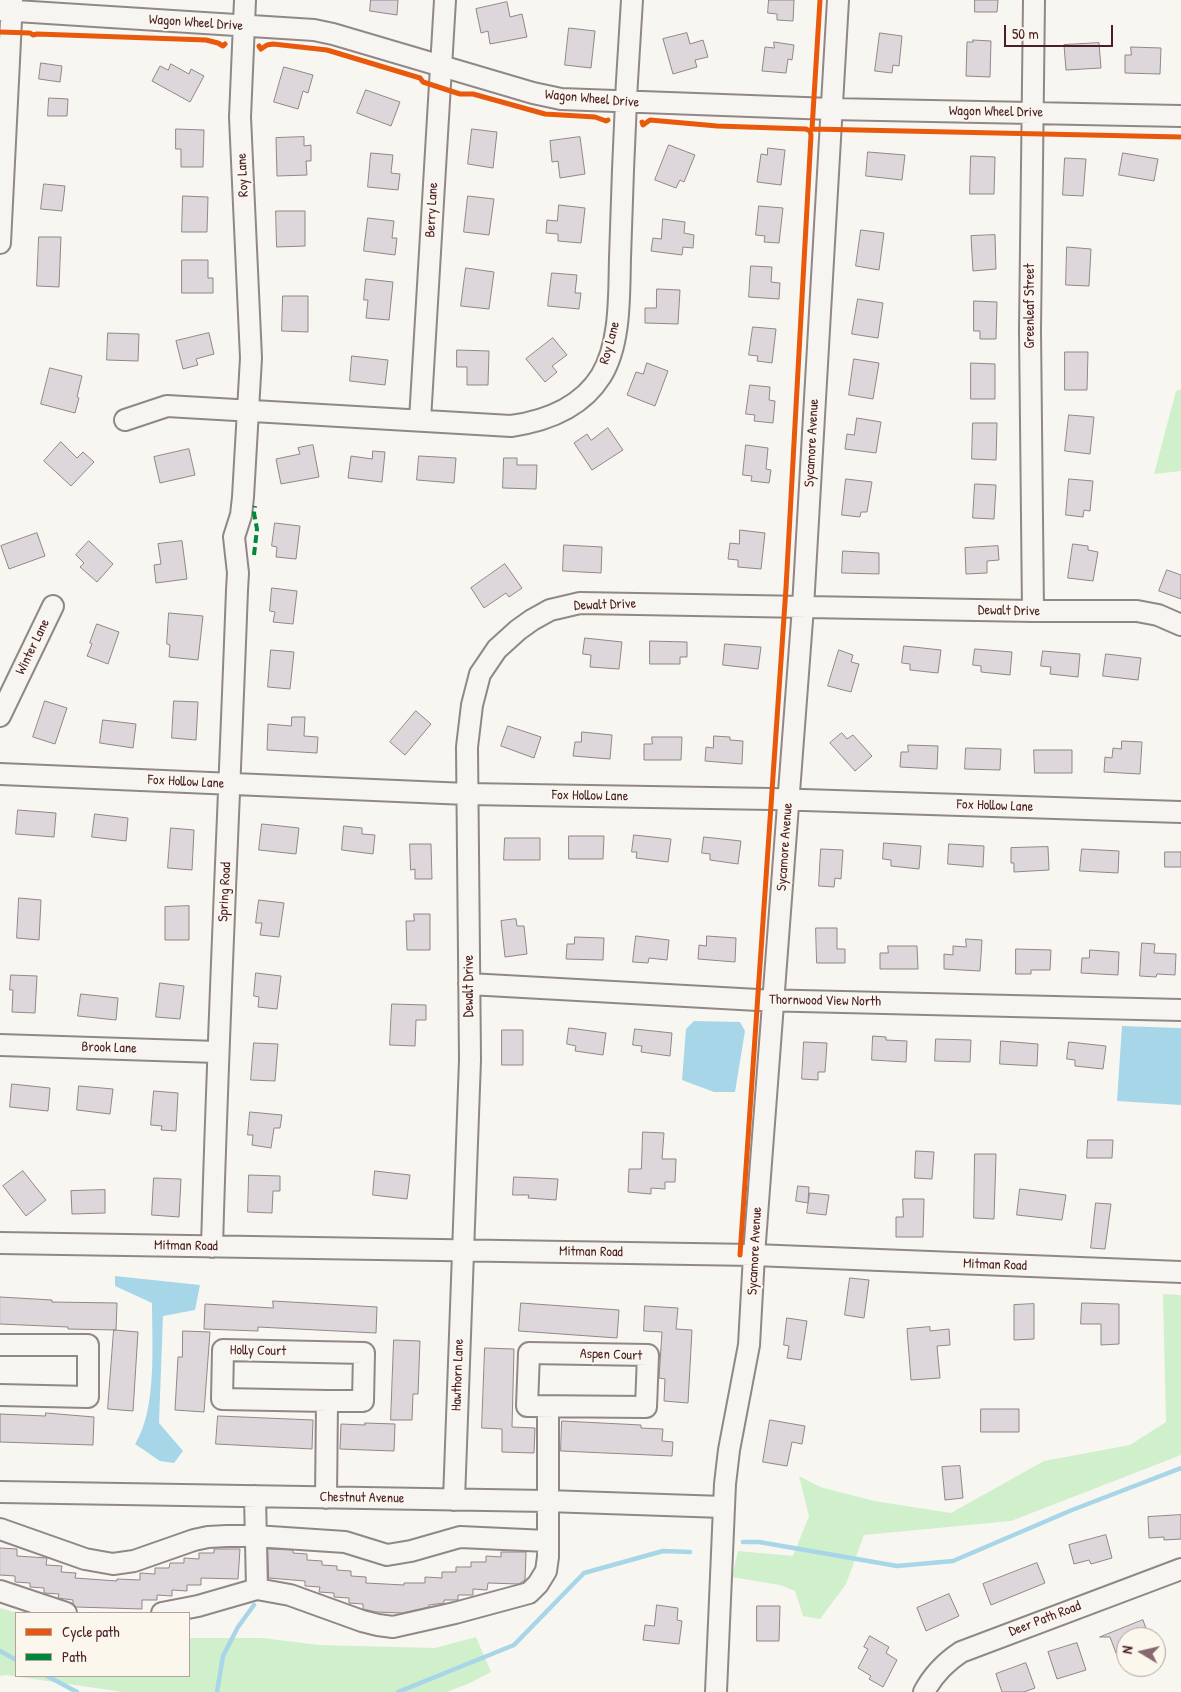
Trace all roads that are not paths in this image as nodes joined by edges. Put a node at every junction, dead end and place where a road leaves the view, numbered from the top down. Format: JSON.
{"nodes":[{"id":1,"x":245,"y":0,"type":"edge"},
{"id":2,"x":445,"y":0,"type":"edge"},
{"id":3,"x":632,"y":0,"type":"edge"},
{"id":4,"x":838,"y":0,"type":"edge"},
{"id":5,"x":1034,"y":0,"type":"edge"},
{"id":6,"x":8,"y":7,"type":"edge"},
{"id":7,"x":243,"y":26,"type":"junction"},
{"id":8,"x":441,"y":66,"type":"junction"},
{"id":9,"x":625,"y":102,"type":"junction"},
{"id":10,"x":831,"y":109,"type":"junction"},
{"id":11,"x":1032,"y":113,"type":"junction"},
{"id":12,"x":1181,"y":116,"type":"edge"},
{"id":13,"x":0,"y":243,"type":"edge"},
{"id":14,"x":248,"y":409,"type":"junction"},
{"id":15,"x":125,"y":420,"type":"dead end"},
{"id":16,"x":420,"y":420,"type":"junction"},
{"id":17,"x":234,"y":537,"type":"joint"},
{"id":18,"x":53,"y":606,"type":"dead end"},
{"id":19,"x":803,"y":607,"type":"junction"},
{"id":20,"x":1033,"y":611,"type":"junction"},
{"id":21,"x":1181,"y":625,"type":"edge"},
{"id":22,"x":0,"y":716,"type":"edge"},
{"id":23,"x":0,"y":774,"type":"edge"},
{"id":24,"x":230,"y":784,"type":"junction"},
{"id":25,"x":467,"y":794,"type":"junction"},
{"id":26,"x":789,"y":800,"type":"junction"},
{"id":27,"x":1181,"y":812,"type":"edge"},
{"id":28,"x":469,"y":984,"type":"junction"},
{"id":29,"x":774,"y":1000,"type":"junction"},
{"id":30,"x":1181,"y":1010,"type":"edge"},
{"id":31,"x":0,"y":1045,"type":"edge"},
{"id":32,"x":217,"y":1052,"type":"junction"},
{"id":33,"x":0,"y":1243,"type":"edge"},
{"id":34,"x":212,"y":1247,"type":"junction"},
{"id":35,"x":462,"y":1250,"type":"junction"},
{"id":36,"x":754,"y":1255,"type":"junction"},
{"id":37,"x":1181,"y":1272,"type":"edge"},
{"id":38,"x":0,"y":1345,"type":"edge"},
{"id":39,"x":0,"y":1395,"type":"edge"},
{"id":40,"x":327,"y":1401,"type":"junction"},
{"id":41,"x":548,"y":1407,"type":"junction"},
{"id":42,"x":0,"y":1492,"type":"edge"},
{"id":43,"x":255,"y":1496,"type":"junction"},
{"id":44,"x":326,"y":1498,"type":"junction"},
{"id":45,"x":454,"y":1500,"type":"junction"},
{"id":46,"x":547,"y":1501,"type":"junction"},
{"id":47,"x":723,"y":1506,"type":"junction"},
{"id":48,"x":0,"y":1530,"type":"edge"},
{"id":49,"x":255,"y":1536,"type":"junction"},
{"id":50,"x":547,"y":1540,"type":"junction"},
{"id":51,"x":1181,"y":1569,"type":"edge"},
{"id":52,"x":257,"y":1589,"type":"junction"},
{"id":53,"x":0,"y":1591,"type":"edge"},
{"id":54,"x":63,"y":1612,"type":"edge"},
{"id":55,"x":167,"y":1612,"type":"edge"},
{"id":56,"x":716,"y":1692,"type":"edge"},
{"id":57,"x":924,"y":1692,"type":"edge"}],
"edges":[{"from":1,"to":7,"type":"street","name":"Roy Lane"},
{"from":2,"to":8,"type":"street","name":"Berry Lane"},
{"from":3,"to":9,"type":"street","name":"Roy Lane"},
{"from":4,"to":10,"type":"street","name":"Sycamore Avenue"},
{"from":5,"to":11,"type":"street","name":"Greenleaf Street"},
{"from":6,"to":7,"type":"street","name":"Wagon Wheel Drive"},
{"from":6,"to":13,"type":"street"},
{"from":7,"to":8,"type":"street","name":"Wagon Wheel Drive"},
{"from":7,"to":14,"type":"street","name":"Roy Lane"},
{"from":8,"to":9,"type":"street","name":"Wagon Wheel Drive"},
{"from":8,"to":16,"type":"street","name":"Berry Lane"},
{"from":9,"to":10,"type":"street","name":"Wagon Wheel Drive"},
{"from":9,"to":16,"type":"street","name":"Roy Lane"},
{"from":10,"to":11,"type":"street","name":"Wagon Wheel Drive"},
{"from":10,"to":19,"type":"street","name":"Sycamore Avenue"},
{"from":11,"to":12,"type":"street","name":"Wagon Wheel Drive"},
{"from":11,"to":20,"type":"street","name":"Greenleaf Street"},
{"from":14,"to":15,"type":"street"},
{"from":14,"to":16,"type":"street","name":"Roy Lane"},
{"from":14,"to":17,"type":"street","name":"Roy Lane"},
{"from":17,"to":24,"type":"street","name":"Spring Road"},
{"from":18,"to":22,"type":"street","name":"Winter Lane"},
{"from":19,"to":20,"type":"street","name":"Dewalt Drive"},
{"from":19,"to":25,"type":"street","name":"Dewalt Drive"},
{"from":19,"to":26,"type":"street","name":"Sycamore Avenue"},
{"from":20,"to":21,"type":"street","name":"Dewalt Drive"},
{"from":23,"to":24,"type":"street","name":"Fox Hollow Lane"},
{"from":24,"to":25,"type":"street","name":"Fox Hollow Lane"},
{"from":24,"to":32,"type":"street","name":"Spring Road"},
{"from":25,"to":26,"type":"street","name":"Fox Hollow Lane"},
{"from":25,"to":28,"type":"street","name":"Dewalt Drive"},
{"from":26,"to":27,"type":"street","name":"Fox Hollow Lane"},
{"from":26,"to":29,"type":"street","name":"Sycamore Avenue"},
{"from":28,"to":29,"type":"street","name":"Thornwood View North"},
{"from":28,"to":35,"type":"street","name":"Dewalt Drive"},
{"from":29,"to":30,"type":"street","name":"Thornwood View North"},
{"from":29,"to":36,"type":"street","name":"Sycamore Avenue"},
{"from":31,"to":32,"type":"street","name":"Brook Lane"},
{"from":32,"to":34,"type":"street","name":"Spring Road"},
{"from":33,"to":34,"type":"street","name":"Mitman Road"},
{"from":34,"to":35,"type":"street","name":"Mitman Road"},
{"from":35,"to":36,"type":"street","name":"Mitman Road"},
{"from":35,"to":45,"type":"street","name":"Hawthorn Lane"},
{"from":36,"to":37,"type":"street","name":"Mitman Road"},
{"from":36,"to":47,"type":"street","name":"Sycamore Avenue"},
{"from":38,"to":39,"type":"street"},
{"from":40,"to":40,"type":"street","name":"Holly Court"},
{"from":40,"to":44,"type":"street"},
{"from":41,"to":41,"type":"street","name":"Aspen Court"},
{"from":41,"to":46,"type":"street"},
{"from":42,"to":43,"type":"street","name":"Chestnut Avenue"},
{"from":43,"to":44,"type":"street","name":"Chestnut Avenue"},
{"from":43,"to":49,"type":"street"},
{"from":44,"to":45,"type":"street","name":"Chestnut Avenue"},
{"from":45,"to":46,"type":"street","name":"Chestnut Avenue"},
{"from":46,"to":47,"type":"street","name":"Chestnut Avenue"},
{"from":46,"to":50,"type":"street"},
{"from":47,"to":56,"type":"street","name":"Sycamore Avenue"},
{"from":48,"to":49,"type":"street"},
{"from":49,"to":50,"type":"street"},
{"from":49,"to":52,"type":"street"},
{"from":50,"to":52,"type":"street"},
{"from":51,"to":57,"type":"street","name":"Deer Path Road"},
{"from":52,"to":55,"type":"street"},
{"from":53,"to":54,"type":"street"}]}
